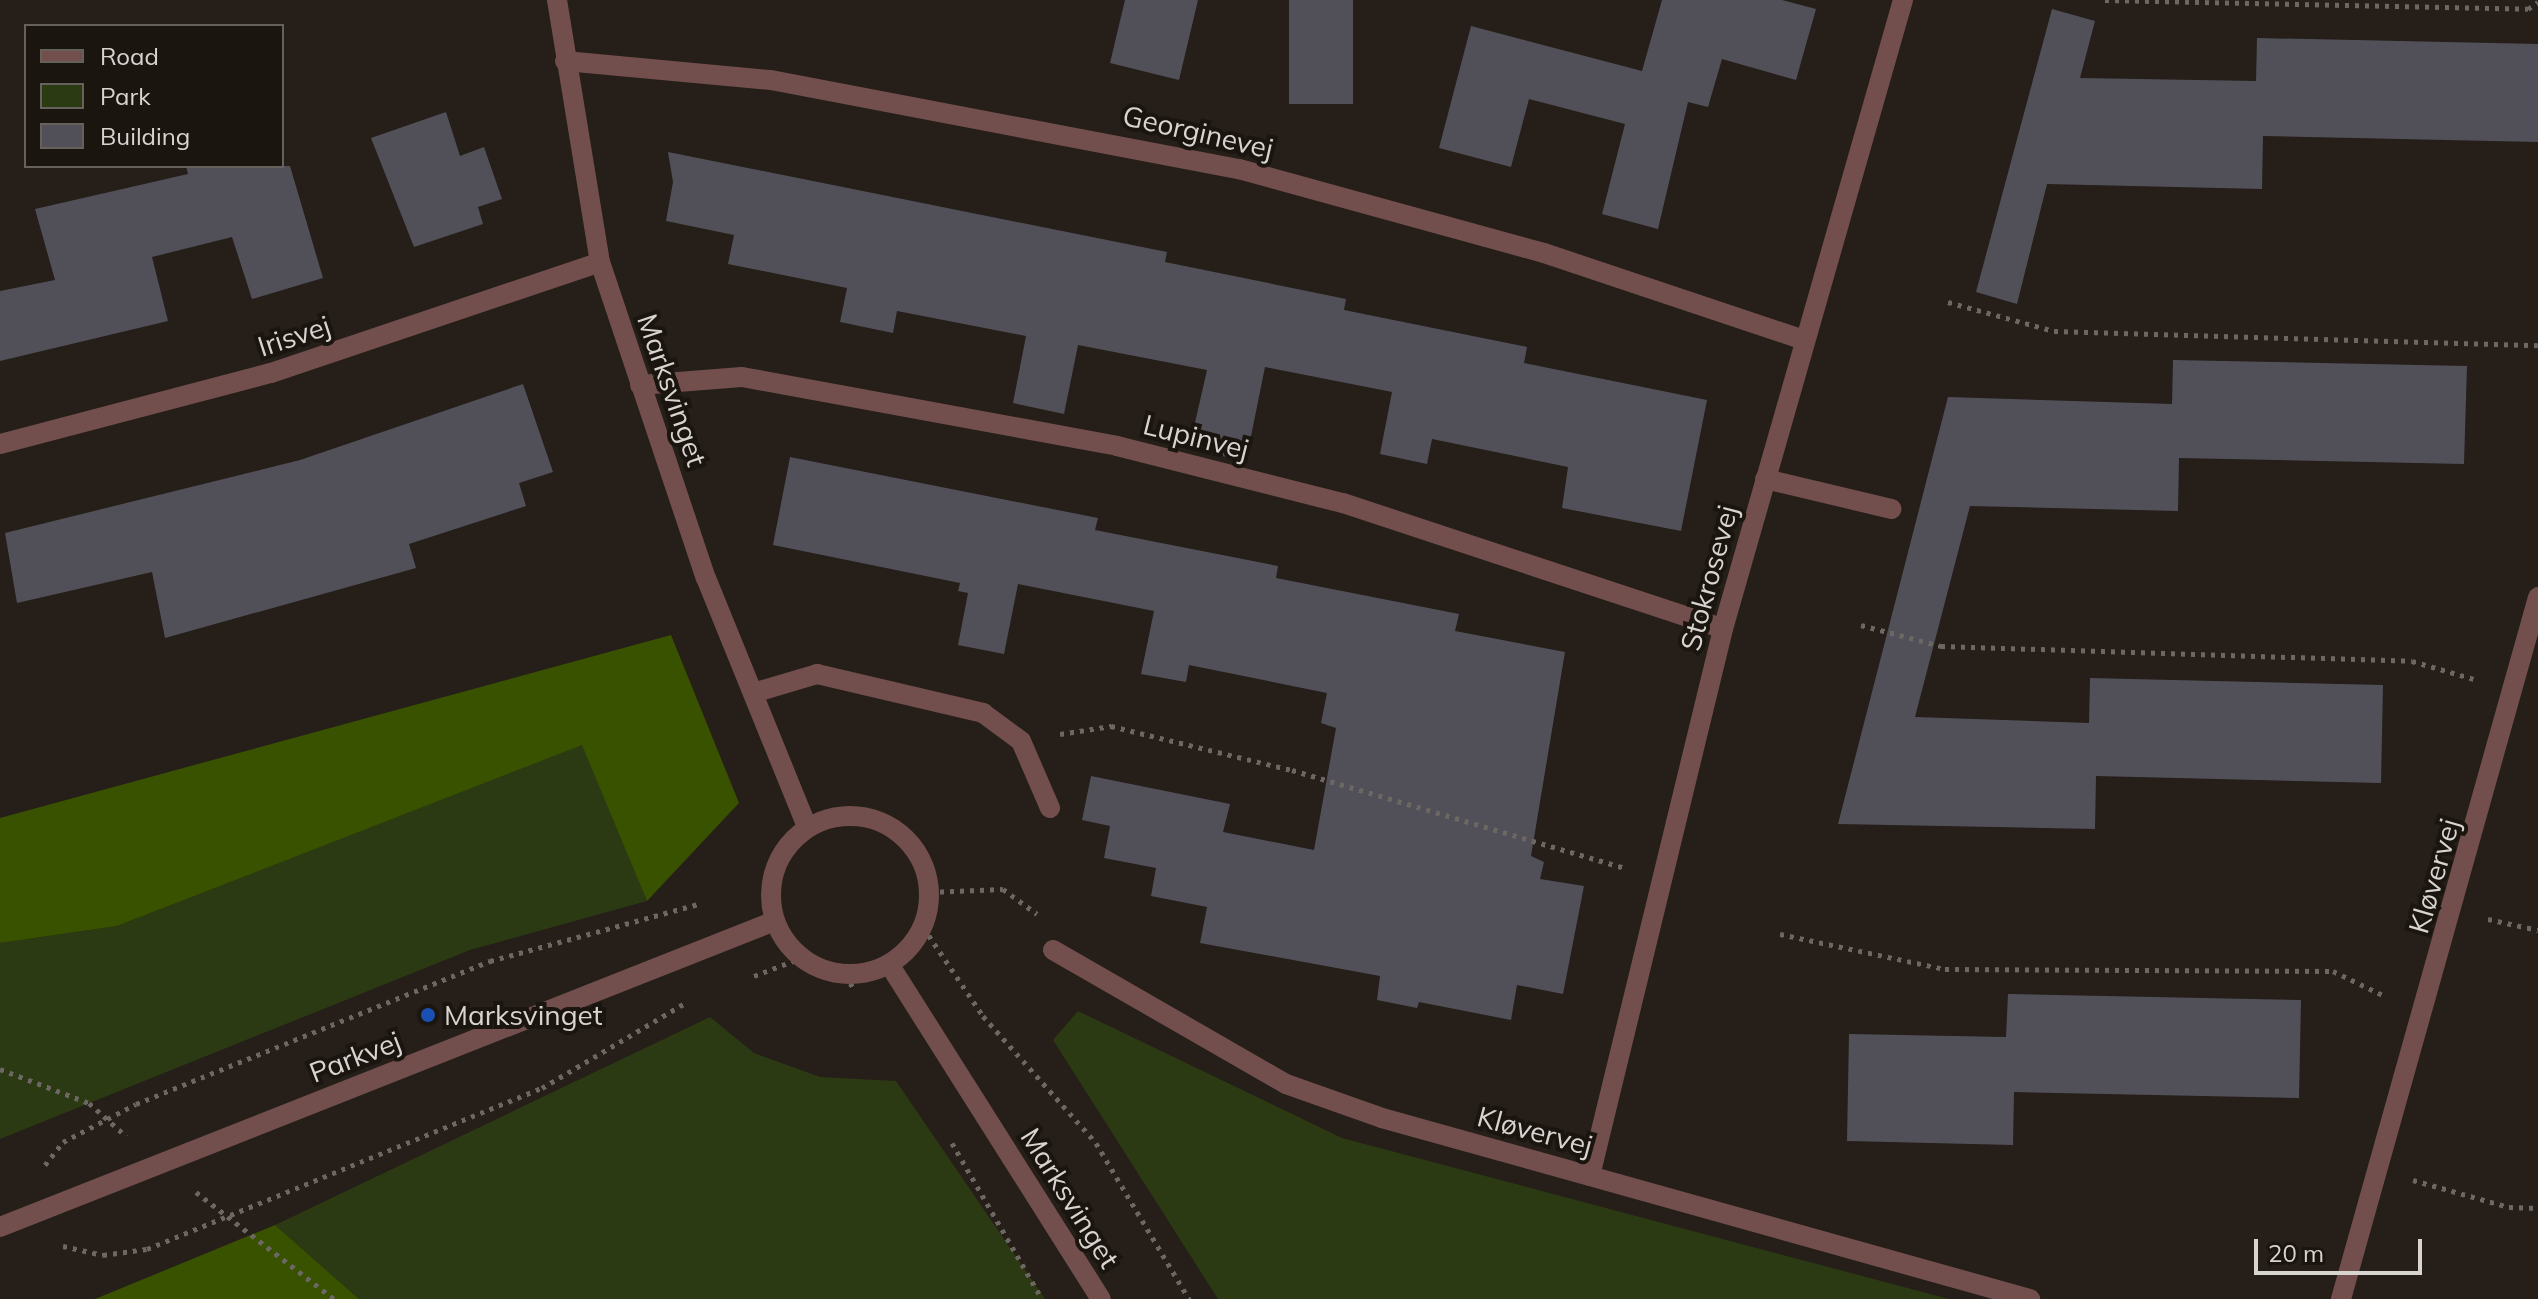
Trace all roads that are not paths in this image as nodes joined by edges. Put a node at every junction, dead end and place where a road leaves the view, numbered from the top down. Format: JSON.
{"nodes":[{"id":1,"x":557,"y":0,"type":"edge"},
{"id":2,"x":1903,"y":0,"type":"edge"},
{"id":3,"x":565,"y":61,"type":"junction"},
{"id":4,"x":600,"y":262,"type":"junction"},
{"id":5,"x":1801,"y":339,"type":"junction"},
{"id":6,"x":640,"y":385,"type":"junction"},
{"id":7,"x":0,"y":444,"type":"edge"},
{"id":8,"x":1765,"y":479,"type":"junction"},
{"id":9,"x":1892,"y":509,"type":"dead end"},
{"id":10,"x":2538,"y":597,"type":"edge"},
{"id":11,"x":1723,"y":629,"type":"junction"},
{"id":12,"x":753,"y":693,"type":"junction"},
{"id":13,"x":1050,"y":808,"type":"dead end"},
{"id":14,"x":807,"y":827,"type":"junction"},
{"id":15,"x":775,"y":921,"type":"junction"},
{"id":16,"x":1053,"y":950,"type":"road end"},
{"id":17,"x":889,"y":964,"type":"junction"},
{"id":18,"x":1590,"y":1176,"type":"junction"},
{"id":19,"x":0,"y":1227,"type":"edge"},
{"id":20,"x":1101,"y":1299,"type":"edge"},
{"id":21,"x":2030,"y":1299,"type":"edge"},
{"id":22,"x":2341,"y":1299,"type":"edge"}],
"edges":[{"from":1,"to":3,"type":"street","name":"Marksvinget"},
{"from":2,"to":5,"type":"street","name":"Stokrosevej"},
{"from":3,"to":4,"type":"street","name":"Marksvinget"},
{"from":3,"to":5,"type":"street","name":"Georginevej"},
{"from":4,"to":6,"type":"street","name":"Marksvinget"},
{"from":4,"to":7,"type":"street","name":"Irisvej"},
{"from":5,"to":8,"type":"street","name":"Stokrosevej"},
{"from":6,"to":11,"type":"street","name":"Lupinvej"},
{"from":6,"to":12,"type":"street","name":"Marksvinget"},
{"from":8,"to":9,"type":"street"},
{"from":8,"to":11,"type":"street","name":"Stokrosevej"},
{"from":10,"to":22,"type":"street","name":"Kløvervej"},
{"from":11,"to":18,"type":"street","name":"Stokrosevej"},
{"from":12,"to":13,"type":"street"},
{"from":12,"to":14,"type":"street","name":"Marksvinget"},
{"from":14,"to":15,"type":"street"},
{"from":14,"to":17,"type":"street"},
{"from":15,"to":17,"type":"street"},
{"from":15,"to":19,"type":"street","name":"Parkvej"},
{"from":16,"to":18,"type":"street","name":"Kløvervej"},
{"from":17,"to":20,"type":"street","name":"Marksvinget"},
{"from":18,"to":21,"type":"street","name":"Kløvervej"}]}
